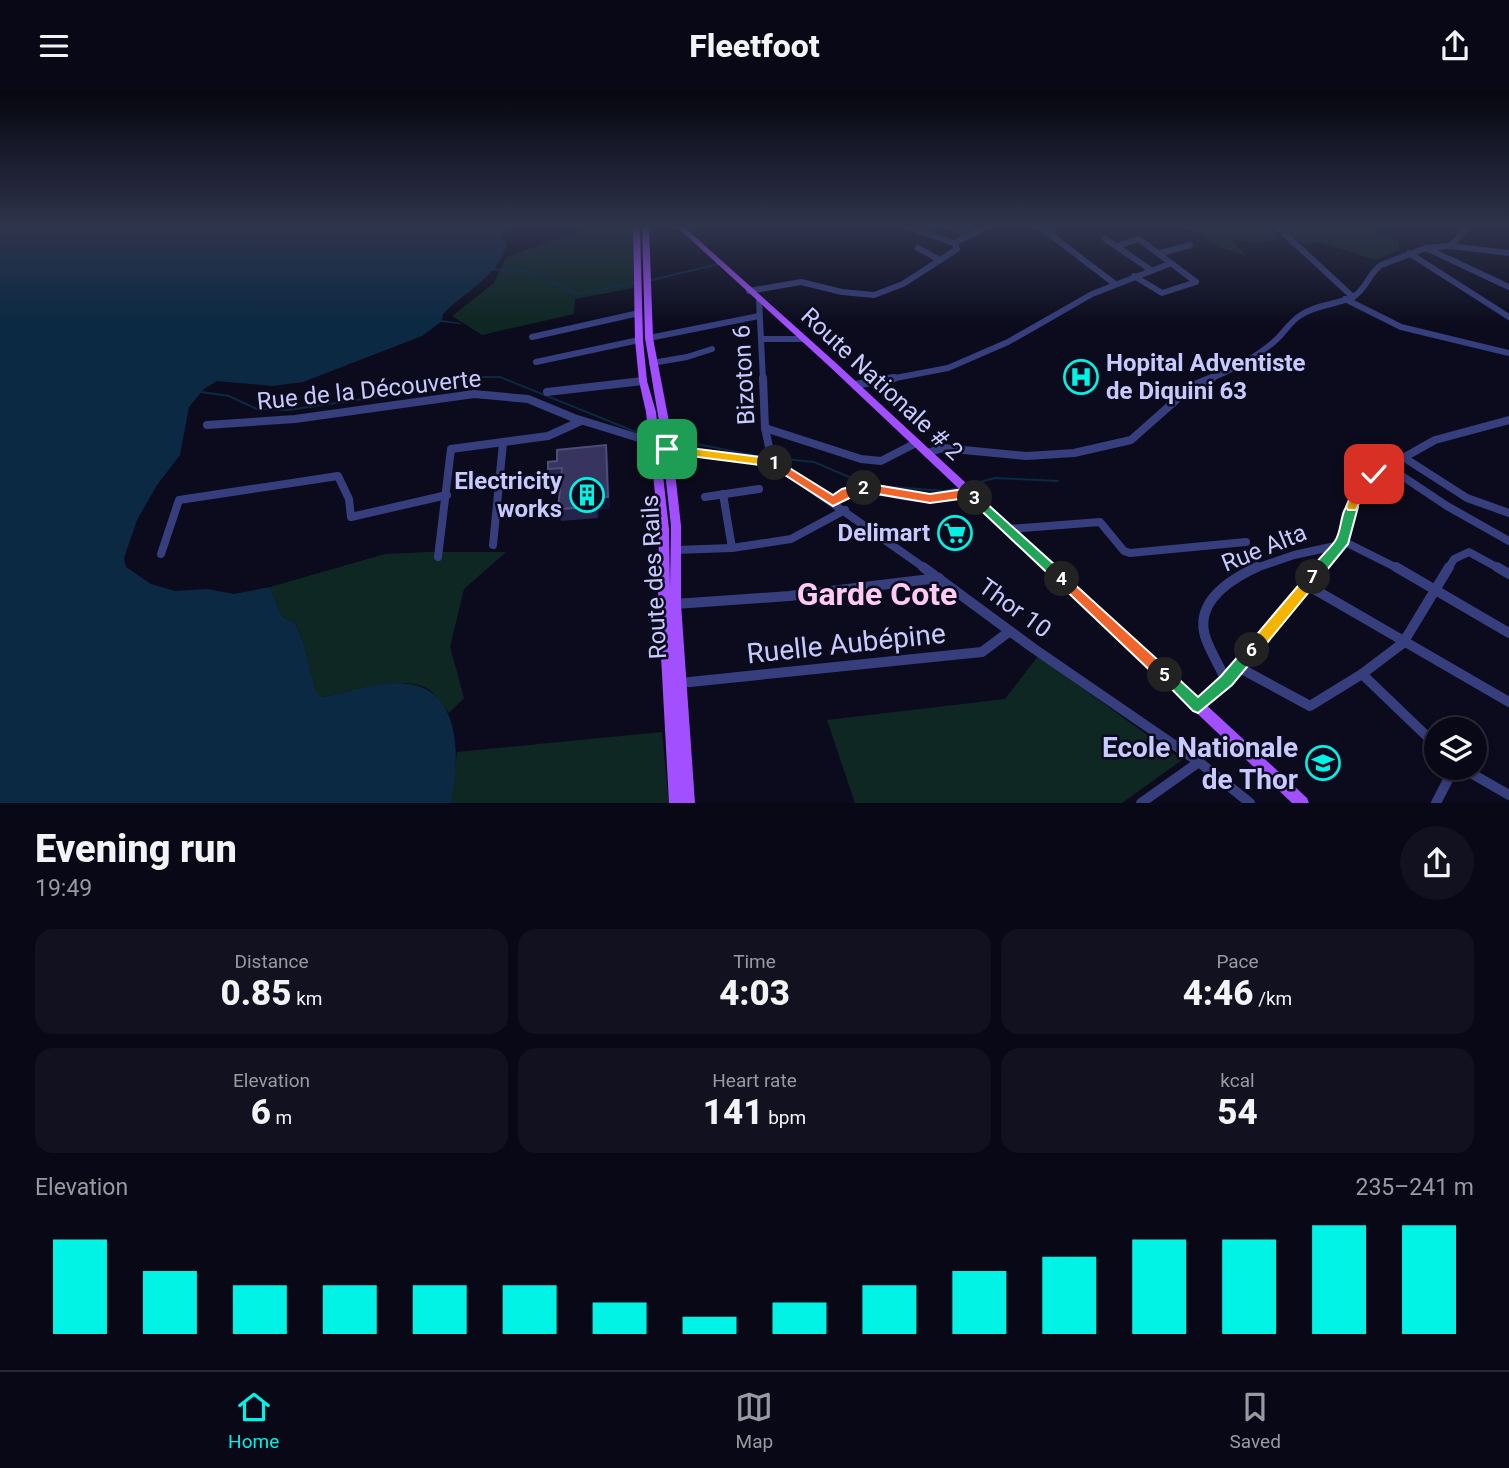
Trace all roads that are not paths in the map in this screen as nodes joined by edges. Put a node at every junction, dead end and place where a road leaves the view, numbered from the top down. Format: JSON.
{"nodes":[{"id":1,"x":639,"y":259,"type":"edge"},
{"id":2,"x":642,"y":259,"type":"edge"},
{"id":3,"x":715,"y":259,"type":"edge"},
{"id":4,"x":1083,"y":259,"type":"edge"},
{"id":5,"x":1136,"y":259,"type":"edge"},
{"id":6,"x":1166,"y":259,"type":"edge"},
{"id":7,"x":1310,"y":259,"type":"edge"},
{"id":8,"x":1396,"y":259,"type":"edge"},
{"id":9,"x":1419,"y":259,"type":"edge"},
{"id":10,"x":1450,"y":259,"type":"edge"},
{"id":11,"x":940,"y":260,"type":"edge"},
{"id":12,"x":1169,"y":264,"type":"junction"},
{"id":13,"x":1151,"y":269,"type":"junction"},
{"id":14,"x":641,"y":276,"type":"junction"},
{"id":15,"x":1134,"y":276,"type":"junction"},
{"id":16,"x":1115,"y":284,"type":"junction"},
{"id":17,"x":642,"y":286,"type":"junction"},
{"id":18,"x":1509,"y":287,"type":"edge"},
{"id":19,"x":750,"y":291,"type":"junction"},
{"id":20,"x":1349,"y":298,"type":"junction"},
{"id":21,"x":759,"y":300,"type":"junction"},
{"id":22,"x":639,"y":313,"type":"junction"},
{"id":23,"x":759,"y":316,"type":"junction"},
{"id":24,"x":1509,"y":317,"type":"edge"},
{"id":25,"x":532,"y":337,"type":"dead end"},
{"id":26,"x":649,"y":338,"type":"junction"},
{"id":27,"x":763,"y":339,"type":"junction"},
{"id":28,"x":804,"y":339,"type":"junction"},
{"id":29,"x":639,"y":340,"type":"junction"},
{"id":30,"x":712,"y":349,"type":"dead end"},
{"id":31,"x":1509,"y":353,"type":"edge"},
{"id":32,"x":536,"y":362,"type":"dead end"},
{"id":33,"x":652,"y":363,"type":"junction"},
{"id":34,"x":643,"y":381,"type":"junction"},
{"id":35,"x":855,"y":386,"type":"junction"},
{"id":36,"x":547,"y":392,"type":"dead end"},
{"id":37,"x":1509,"y":420,"type":"edge"},
{"id":38,"x":581,"y":421,"type":"junction"},
{"id":39,"x":207,"y":425,"type":"dead end"},
{"id":40,"x":765,"y":428,"type":"junction"},
{"id":41,"x":503,"y":443,"type":"junction"},
{"id":42,"x":655,"y":443,"type":"junction"},
{"id":43,"x":916,"y":443,"type":"junction"},
{"id":44,"x":667,"y":447,"type":"junction"},
{"id":45,"x":927,"y":453,"type":"junction"},
{"id":46,"x":1403,"y":457,"type":"junction"},
{"id":47,"x":772,"y":461,"type":"junction"},
{"id":48,"x":1387,"y":467,"type":"junction"},
{"id":49,"x":759,"y":489,"type":"dead end"},
{"id":50,"x":970,"y":493,"type":"junction"},
{"id":51,"x":447,"y":495,"type":"junction"},
{"id":52,"x":723,"y":495,"type":"junction"},
{"id":53,"x":705,"y":497,"type":"dead end"},
{"id":54,"x":833,"y":502,"type":"junction"},
{"id":55,"x":845,"y":510,"type":"junction"},
{"id":56,"x":1509,"y":513,"type":"edge"},
{"id":57,"x":1008,"y":529,"type":"junction"},
{"id":58,"x":1509,"y":541,"type":"edge"},
{"id":59,"x":1245,"y":542,"type":"dead end"},
{"id":60,"x":1342,"y":543,"type":"junction"},
{"id":61,"x":493,"y":545,"type":"dead end"},
{"id":62,"x":732,"y":548,"type":"junction"},
{"id":63,"x":675,"y":550,"type":"junction"},
{"id":64,"x":160,"y":554,"type":"dead end"},
{"id":65,"x":438,"y":557,"type":"dead end"},
{"id":66,"x":1509,"y":574,"type":"edge"},
{"id":67,"x":939,"y":579,"type":"junction"},
{"id":68,"x":1307,"y":585,"type":"junction"},
{"id":69,"x":1434,"y":590,"type":"junction"},
{"id":70,"x":675,"y":604,"type":"junction"},
{"id":71,"x":1010,"y":631,"type":"junction"},
{"id":72,"x":1509,"y":633,"type":"edge"},
{"id":73,"x":1403,"y":643,"type":"junction"},
{"id":74,"x":1238,"y":667,"type":"junction"},
{"id":75,"x":1362,"y":674,"type":"junction"},
{"id":76,"x":1226,"y":681,"type":"junction"},
{"id":77,"x":680,"y":683,"type":"junction"},
{"id":78,"x":1509,"y":702,"type":"edge"},
{"id":79,"x":1198,"y":706,"type":"junction"},
{"id":80,"x":1424,"y":734,"type":"edge"},
{"id":81,"x":1199,"y":762,"type":"junction"},
{"id":82,"x":1448,"y":780,"type":"edge"},
{"id":83,"x":1483,"y":780,"type":"edge"},
{"id":84,"x":1509,"y":795,"type":"edge"},
{"id":85,"x":676,"y":803,"type":"edge"},
{"id":86,"x":688,"y":803,"type":"edge"},
{"id":87,"x":1142,"y":803,"type":"edge"},
{"id":88,"x":1250,"y":803,"type":"edge"},
{"id":89,"x":1302,"y":803,"type":"edge"},
{"id":90,"x":1436,"y":803,"type":"edge"}],
"edges":[{"from":1,"to":14,"type":"main road","name":"Route des Rails"},
{"from":2,"to":14,"type":"main road","name":"Route des Rails"},
{"from":3,"to":19,"type":"main road","name":"Route Nationale # 2"},
{"from":4,"to":16,"type":"street"},
{"from":5,"to":13,"type":"street"},
{"from":6,"to":12,"type":"street"},
{"from":7,"to":20,"type":"street"},
{"from":8,"to":20,"type":"street"},
{"from":9,"to":24,"type":"street"},
{"from":10,"to":18,"type":"street"},
{"from":11,"to":19,"type":"street"},
{"from":12,"to":13,"type":"street"},
{"from":12,"to":15,"type":"street"},
{"from":13,"to":15,"type":"street"},
{"from":14,"to":17,"type":"main road","name":"Route des Rails"},
{"from":15,"to":16,"type":"street"},
{"from":16,"to":35,"type":"street"},
{"from":17,"to":22,"type":"main road","name":"Route des Rails"},
{"from":17,"to":26,"type":"main road","name":"Route des Rails"},
{"from":19,"to":21,"type":"main road","name":"Route Nationale # 2"},
{"from":20,"to":31,"type":"street"},
{"from":20,"to":45,"type":"street"},
{"from":21,"to":23,"type":"street","name":"Bizoton 6"},
{"from":21,"to":28,"type":"main road","name":"Route Nationale # 2"},
{"from":22,"to":25,"type":"street"},
{"from":22,"to":29,"type":"main road","name":"Route des Rails"},
{"from":23,"to":26,"type":"street"},
{"from":23,"to":27,"type":"street","name":"Bizoton 6"},
{"from":26,"to":33,"type":"main road","name":"Route des Rails"},
{"from":27,"to":28,"type":"street"},
{"from":27,"to":40,"type":"street","name":"Bizoton 6"},
{"from":28,"to":35,"type":"main road","name":"Route Nationale # 2"},
{"from":29,"to":32,"type":"street"},
{"from":29,"to":34,"type":"main road","name":"Route des Rails"},
{"from":30,"to":33,"type":"street"},
{"from":33,"to":44,"type":"main road","name":"Route des Rails"},
{"from":34,"to":36,"type":"street"},
{"from":34,"to":42,"type":"main road","name":"Route des Rails"},
{"from":35,"to":43,"type":"main road","name":"Route Nationale # 2"},
{"from":37,"to":46,"type":"street"},
{"from":38,"to":39,"type":"street","name":"Rue de la Découverte"},
{"from":38,"to":41,"type":"street"},
{"from":38,"to":42,"type":"street","name":"Rue de la Découverte"},
{"from":40,"to":43,"type":"street"},
{"from":40,"to":47,"type":"street","name":"Bizoton 6"},
{"from":41,"to":51,"type":"street"},
{"from":41,"to":61,"type":"street"},
{"from":42,"to":85,"type":"main road","name":"Route des Rails"},
{"from":43,"to":45,"type":"main road","name":"Route Nationale # 2"},
{"from":44,"to":47,"type":"street","name":"Thor 10"},
{"from":44,"to":63,"type":"main road","name":"Route des Rails"},
{"from":45,"to":50,"type":"main road","name":"Route Nationale # 2"},
{"from":46,"to":48,"type":"street"},
{"from":46,"to":56,"type":"street"},
{"from":47,"to":54,"type":"street","name":"Thor 10"},
{"from":48,"to":58,"type":"street"},
{"from":48,"to":60,"type":"street"},
{"from":49,"to":52,"type":"street"},
{"from":50,"to":54,"type":"street"},
{"from":50,"to":57,"type":"main road","name":"Route Nationale # 2"},
{"from":51,"to":64,"type":"street"},
{"from":51,"to":65,"type":"street"},
{"from":52,"to":53,"type":"street"},
{"from":52,"to":62,"type":"street"},
{"from":54,"to":55,"type":"street","name":"Thor 10"},
{"from":55,"to":62,"type":"street"},
{"from":55,"to":67,"type":"street","name":"Thor 10"},
{"from":57,"to":59,"type":"street"},
{"from":57,"to":79,"type":"main road","name":"Route Nationale # 2"},
{"from":60,"to":68,"type":"street"},
{"from":60,"to":69,"type":"street"},
{"from":60,"to":76,"type":"street","name":"Rue Alta"},
{"from":62,"to":63,"type":"street"},
{"from":63,"to":70,"type":"main road","name":"Route des Rails"},
{"from":66,"to":69,"type":"street"},
{"from":67,"to":70,"type":"street"},
{"from":67,"to":71,"type":"street","name":"Thor 10"},
{"from":68,"to":73,"type":"street"},
{"from":68,"to":74,"type":"street"},
{"from":69,"to":72,"type":"street"},
{"from":69,"to":73,"type":"street"},
{"from":70,"to":77,"type":"main road","name":"Route des Rails"},
{"from":71,"to":77,"type":"street","name":"Ruelle Aubépine"},
{"from":71,"to":81,"type":"street","name":"Thor 10"},
{"from":73,"to":75,"type":"street"},
{"from":73,"to":78,"type":"street"},
{"from":74,"to":75,"type":"street"},
{"from":74,"to":76,"type":"street"},
{"from":75,"to":80,"type":"street"},
{"from":76,"to":79,"type":"street"},
{"from":77,"to":86,"type":"main road","name":"Route des Rails"},
{"from":79,"to":89,"type":"main road","name":"Route Nationale # 2"},
{"from":81,"to":87,"type":"street"},
{"from":81,"to":88,"type":"street","name":"Thor 10"},
{"from":82,"to":90,"type":"street"},
{"from":83,"to":84,"type":"street"}]}
